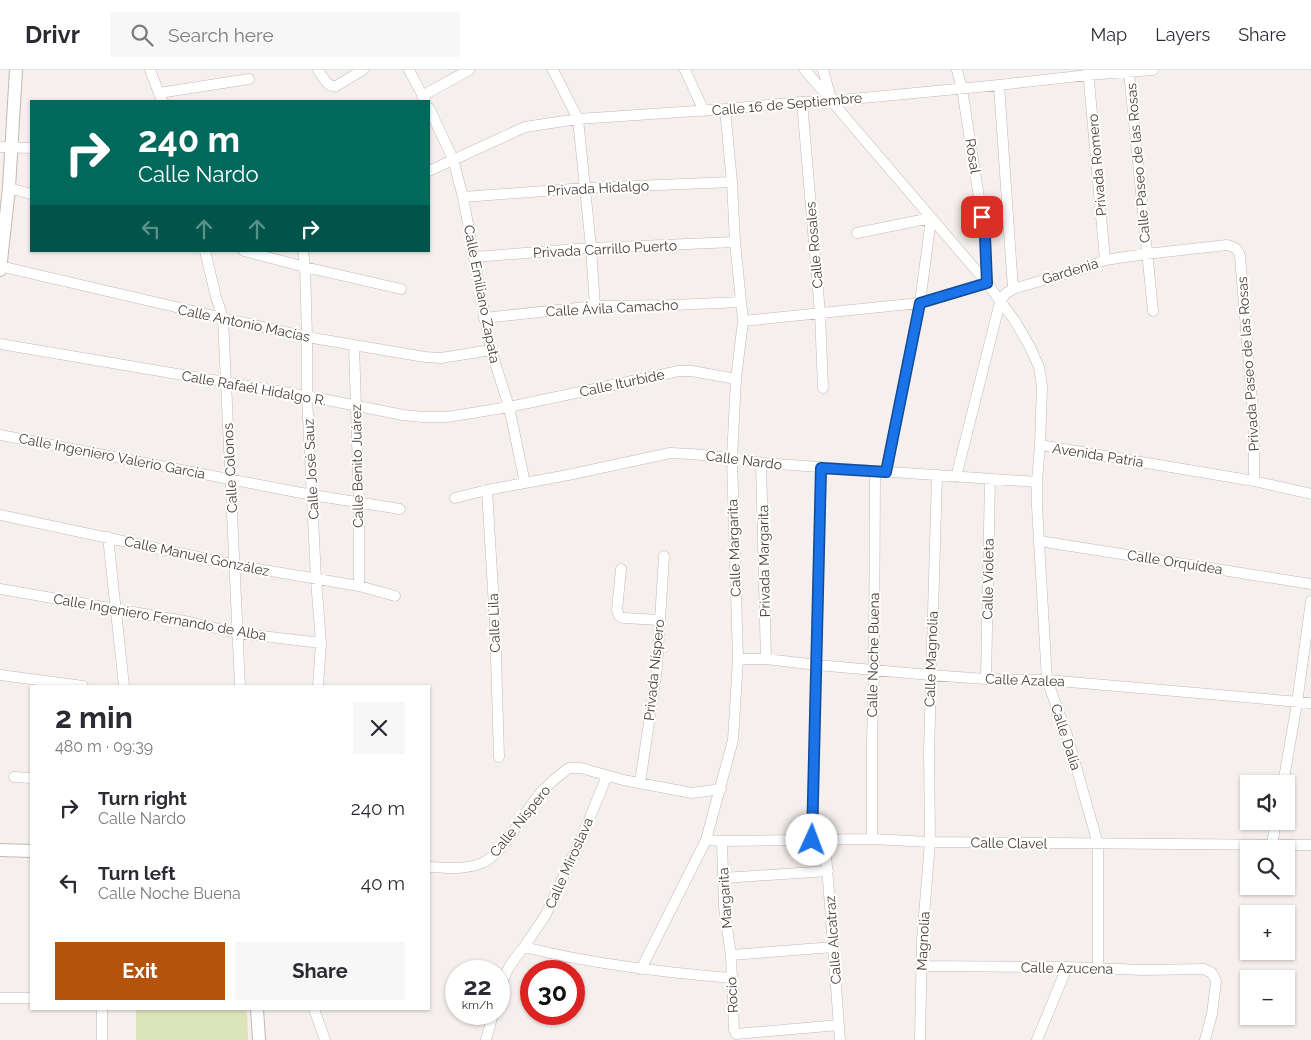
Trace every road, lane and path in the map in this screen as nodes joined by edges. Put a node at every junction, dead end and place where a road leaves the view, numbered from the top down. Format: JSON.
{"nodes":[{"id":1,"x":16,"y":70,"type":"edge"},
{"id":2,"x":150,"y":70,"type":"edge"},
{"id":3,"x":318,"y":70,"type":"edge"},
{"id":4,"x":363,"y":70,"type":"edge"},
{"id":5,"x":409,"y":70,"type":"edge"},
{"id":6,"x":469,"y":70,"type":"edge"},
{"id":7,"x":553,"y":70,"type":"edge"},
{"id":8,"x":685,"y":70,"type":"edge"},
{"id":9,"x":805,"y":70,"type":"edge"},
{"id":10,"x":823,"y":70,"type":"edge"},
{"id":11,"x":957,"y":70,"type":"edge"},
{"id":12,"x":1154,"y":70,"type":"edge"},
{"id":13,"x":1088,"y":72,"type":"edge"},
{"id":14,"x":1129,"y":72,"type":"junction"},
{"id":15,"x":249,"y":79,"type":"dead end"},
{"id":16,"x":999,"y":85,"type":"junction"},
{"id":17,"x":962,"y":89,"type":"junction"},
{"id":18,"x":160,"y":97,"type":"edge"},
{"id":19,"x":424,"y":99,"type":"edge"},
{"id":20,"x":832,"y":101,"type":"junction"},
{"id":21,"x":802,"y":102,"type":"junction"},
{"id":22,"x":430,"y":110,"type":"edge"},
{"id":23,"x":725,"y":110,"type":"junction"},
{"id":24,"x":704,"y":111,"type":"junction"},
{"id":25,"x":578,"y":119,"type":"junction"},
{"id":26,"x":6,"y":147,"type":"edge"},
{"id":27,"x":30,"y":148,"type":"edge"},
{"id":28,"x":453,"y":160,"type":"junction"},
{"id":29,"x":430,"y":171,"type":"edge"},
{"id":30,"x":732,"y":182,"type":"junction"},
{"id":31,"x":9,"y":188,"type":"junction"},
{"id":32,"x":585,"y":188,"type":"junction"},
{"id":33,"x":30,"y":194,"type":"edge"},
{"id":34,"x":463,"y":197,"type":"junction"},
{"id":35,"x":930,"y":218,"type":"junction"},
{"id":36,"x":857,"y":233,"type":"dead end"},
{"id":37,"x":735,"y":242,"type":"junction"},
{"id":38,"x":591,"y":248,"type":"junction"},
{"id":39,"x":1236,"y":248,"type":"joint"},
{"id":40,"x":205,"y":252,"type":"edge"},
{"id":41,"x":248,"y":252,"type":"edge"},
{"id":42,"x":303,"y":252,"type":"edge"},
{"id":43,"x":1146,"y":254,"type":"junction"},
{"id":44,"x":474,"y":257,"type":"junction"},
{"id":45,"x":1105,"y":260,"type":"junction"},
{"id":46,"x":304,"y":267,"type":"junction"},
{"id":47,"x":0,"y":268,"type":"edge"},
{"id":48,"x":987,"y":283,"type":"junction"},
{"id":49,"x":401,"y":289,"type":"dead end"},
{"id":50,"x":1013,"y":289,"type":"junction"},
{"id":51,"x":741,"y":302,"type":"junction"},
{"id":52,"x":1000,"y":302,"type":"junction"},
{"id":53,"x":920,"y":303,"type":"junction"},
{"id":54,"x":594,"y":306,"type":"junction"},
{"id":55,"x":1153,"y":311,"type":"dead end"},
{"id":56,"x":820,"y":313,"type":"junction"},
{"id":57,"x":223,"y":318,"type":"junction"},
{"id":58,"x":484,"y":318,"type":"junction"},
{"id":59,"x":743,"y":321,"type":"junction"},
{"id":60,"x":307,"y":337,"type":"junction"},
{"id":61,"x":0,"y":344,"type":"edge"},
{"id":62,"x":354,"y":345,"type":"junction"},
{"id":63,"x":491,"y":350,"type":"junction"},
{"id":64,"x":736,"y":378,"type":"junction"},
{"id":65,"x":226,"y":383,"type":"junction"},
{"id":66,"x":823,"y":388,"type":"dead end"},
{"id":67,"x":307,"y":396,"type":"junction"},
{"id":68,"x":356,"y":407,"type":"junction"},
{"id":69,"x":509,"y":407,"type":"junction"},
{"id":70,"x":0,"y":435,"type":"edge"},
{"id":71,"x":1040,"y":445,"type":"junction"},
{"id":72,"x":732,"y":458,"type":"junction"},
{"id":73,"x":761,"y":463,"type":"junction"},
{"id":74,"x":821,"y":468,"type":"junction"},
{"id":75,"x":875,"y":471,"type":"junction"},
{"id":76,"x":886,"y":472,"type":"junction"},
{"id":77,"x":936,"y":475,"type":"junction"},
{"id":78,"x":956,"y":476,"type":"junction"},
{"id":79,"x":230,"y":478,"type":"junction"},
{"id":80,"x":990,"y":479,"type":"junction"},
{"id":81,"x":1254,"y":481,"type":"junction"},
{"id":82,"x":1037,"y":482,"type":"junction"},
{"id":83,"x":525,"y":483,"type":"junction"},
{"id":84,"x":487,"y":490,"type":"junction"},
{"id":85,"x":1311,"y":494,"type":"edge"},
{"id":86,"x":312,"y":495,"type":"junction"},
{"id":87,"x":455,"y":498,"type":"dead end"},
{"id":88,"x":359,"y":502,"type":"junction"},
{"id":89,"x":400,"y":509,"type":"dead end"},
{"id":90,"x":0,"y":515,"type":"edge"},
{"id":91,"x":108,"y":538,"type":"junction"},
{"id":92,"x":1039,"y":541,"type":"junction"},
{"id":93,"x":664,"y":556,"type":"dead end"},
{"id":94,"x":235,"y":565,"type":"junction"},
{"id":95,"x":621,"y":569,"type":"dead end"},
{"id":96,"x":316,"y":579,"type":"junction"},
{"id":97,"x":1311,"y":584,"type":"edge"},
{"id":98,"x":359,"y":586,"type":"junction"},
{"id":99,"x":0,"y":589,"type":"edge"},
{"id":100,"x":395,"y":596,"type":"dead end"},
{"id":101,"x":1311,"y":601,"type":"edge"},
{"id":102,"x":116,"y":609,"type":"junction"},
{"id":103,"x":660,"y":620,"type":"junction"},
{"id":104,"x":237,"y":633,"type":"junction"},
{"id":105,"x":321,"y":643,"type":"junction"},
{"id":106,"x":738,"y":659,"type":"junction"},
{"id":107,"x":766,"y":659,"type":"junction"},
{"id":108,"x":816,"y":665,"type":"junction"},
{"id":109,"x":874,"y":670,"type":"junction"},
{"id":110,"x":0,"y":675,"type":"edge"},
{"id":111,"x":930,"y":675,"type":"junction"},
{"id":112,"x":986,"y":679,"type":"junction"},
{"id":113,"x":1047,"y":680,"type":"junction"},
{"id":114,"x":64,"y":685,"type":"edge"},
{"id":115,"x":124,"y":685,"type":"edge"},
{"id":116,"x":240,"y":685,"type":"edge"},
{"id":117,"x":318,"y":685,"type":"edge"},
{"id":118,"x":1297,"y":703,"type":"junction"},
{"id":119,"x":1311,"y":703,"type":"edge"},
{"id":120,"x":499,"y":757,"type":"dead end"},
{"id":121,"x":1285,"y":775,"type":"edge"},
{"id":122,"x":607,"y":776,"type":"junction"},
{"id":123,"x":14,"y":777,"type":"dead end"},
{"id":124,"x":30,"y":778,"type":"edge"},
{"id":125,"x":640,"y":783,"type":"junction"},
{"id":126,"x":720,"y":789,"type":"junction"},
{"id":127,"x":872,"y":839,"type":"junction"},
{"id":128,"x":706,"y":840,"type":"junction"},
{"id":129,"x":812,"y":840,"type":"junction"},
{"id":130,"x":825,"y":840,"type":"junction"},
{"id":131,"x":722,"y":841,"type":"junction"},
{"id":132,"x":930,"y":842,"type":"junction"},
{"id":133,"x":1098,"y":844,"type":"junction"},
{"id":134,"x":1240,"y":845,"type":"edge"},
{"id":135,"x":1295,"y":845,"type":"edge"},
{"id":136,"x":1311,"y":845,"type":"edge"},
{"id":137,"x":0,"y":850,"type":"edge"},
{"id":138,"x":30,"y":850,"type":"edge"},
{"id":139,"x":430,"y":867,"type":"edge"},
{"id":140,"x":828,"y":871,"type":"junction"},
{"id":141,"x":723,"y":878,"type":"junction"},
{"id":142,"x":524,"y":947,"type":"junction"},
{"id":143,"x":834,"y":947,"type":"junction"},
{"id":144,"x":731,"y":955,"type":"junction"},
{"id":145,"x":510,"y":964,"type":"edge"},
{"id":146,"x":921,"y":966,"type":"junction"},
{"id":147,"x":1067,"y":967,"type":"junction"},
{"id":148,"x":1098,"y":968,"type":"junction"},
{"id":149,"x":641,"y":969,"type":"junction"},
{"id":150,"x":731,"y":978,"type":"junction"},
{"id":151,"x":0,"y":998,"type":"edge"},
{"id":152,"x":30,"y":998,"type":"edge"},
{"id":153,"x":102,"y":1010,"type":"edge"},
{"id":154,"x":257,"y":1010,"type":"edge"},
{"id":155,"x":314,"y":1010,"type":"edge"},
{"id":156,"x":491,"y":1025,"type":"edge"},
{"id":157,"x":838,"y":1025,"type":"junction"},
{"id":158,"x":102,"y":1040,"type":"edge"},
{"id":159,"x":259,"y":1040,"type":"edge"},
{"id":160,"x":325,"y":1040,"type":"edge"},
{"id":161,"x":486,"y":1040,"type":"edge"},
{"id":162,"x":840,"y":1040,"type":"edge"},
{"id":163,"x":920,"y":1040,"type":"edge"},
{"id":164,"x":1037,"y":1040,"type":"edge"},
{"id":165,"x":1205,"y":1040,"type":"edge"}],
"edges":[{"from":1,"to":26,"type":"street"},
{"from":2,"to":18,"type":"street"},
{"from":3,"to":4,"type":"street"},
{"from":5,"to":19,"type":"street"},
{"from":6,"to":19,"type":"street"},
{"from":7,"to":25,"type":"street"},
{"from":8,"to":24,"type":"street"},
{"from":9,"to":20,"type":"street","name":"Avenida Patria"},
{"from":10,"to":20,"type":"street"},
{"from":11,"to":17,"type":"street","name":"Rosal"},
{"from":12,"to":14,"type":"street","name":"Calle 16 de Septiembre"},
{"from":13,"to":14,"type":"street","name":"Calle 16 de Septiembre"},
{"from":13,"to":16,"type":"street","name":"Calle 16 de Septiembre"},
{"from":13,"to":45,"type":"street","name":"Privada Romero"},
{"from":14,"to":43,"type":"street","name":"Calle Paseo de las Rosas"},
{"from":15,"to":18,"type":"street"},
{"from":16,"to":17,"type":"street","name":"Calle 16 de Septiembre"},
{"from":16,"to":50,"type":"street"},
{"from":17,"to":20,"type":"street","name":"Calle 16 de Septiembre"},
{"from":17,"to":48,"type":"street","name":"Rosal"},
{"from":20,"to":21,"type":"street","name":"Calle 16 de Septiembre"},
{"from":20,"to":35,"type":"street","name":"Avenida Patria"},
{"from":21,"to":23,"type":"street","name":"Calle 16 de Septiembre"},
{"from":21,"to":56,"type":"street","name":"Calle Rosales"},
{"from":22,"to":28,"type":"street","name":"Calle Emiliano Zapata"},
{"from":23,"to":24,"type":"street","name":"Calle 16 de Septiembre"},
{"from":23,"to":30,"type":"street","name":"Calle Margarita"},
{"from":24,"to":25,"type":"street","name":"Calle 16 de Septiembre"},
{"from":25,"to":28,"type":"street","name":"Calle 16 de Septiembre"},
{"from":25,"to":32,"type":"street"},
{"from":26,"to":27,"type":"street"},
{"from":26,"to":31,"type":"street"},
{"from":28,"to":29,"type":"street","name":"Calle 16 de Septiembre"},
{"from":28,"to":34,"type":"street","name":"Calle Emiliano Zapata"},
{"from":30,"to":32,"type":"street","name":"Privada Hidalgo"},
{"from":30,"to":37,"type":"street","name":"Calle Margarita"},
{"from":31,"to":33,"type":"street"},
{"from":31,"to":47,"type":"street"},
{"from":32,"to":34,"type":"street","name":"Privada Hidalgo"},
{"from":32,"to":38,"type":"street"},
{"from":34,"to":44,"type":"street","name":"Calle Emiliano Zapata"},
{"from":35,"to":36,"type":"street"},
{"from":35,"to":48,"type":"street","name":"Avenida Patria"},
{"from":35,"to":53,"type":"street"},
{"from":37,"to":38,"type":"street","name":"Privada Carrillo Puerto"},
{"from":37,"to":51,"type":"street","name":"Calle Margarita"},
{"from":38,"to":44,"type":"street","name":"Privada Carrillo Puerto"},
{"from":38,"to":54,"type":"street"},
{"from":39,"to":43,"type":"street","name":"Calle Paseo de las Rosas"},
{"from":39,"to":81,"type":"street","name":"Privada Paseo de las Rosas"},
{"from":40,"to":57,"type":"street","name":"Calle Colonos"},
{"from":41,"to":46,"type":"street"},
{"from":42,"to":46,"type":"street","name":"Calle José Sauz"},
{"from":43,"to":45,"type":"street","name":"Gardenia"},
{"from":43,"to":55,"type":"street"},
{"from":44,"to":58,"type":"street","name":"Calle Emiliano Zapata"},
{"from":45,"to":50,"type":"street","name":"Gardenia"},
{"from":46,"to":49,"type":"street"},
{"from":46,"to":60,"type":"street","name":"Calle José Sauz"},
{"from":47,"to":57,"type":"street","name":"Calle Antonio Macías"},
{"from":48,"to":52,"type":"street","name":"Avenida Patria"},
{"from":48,"to":53,"type":"street"},
{"from":50,"to":52,"type":"street","name":"Gardenia"},
{"from":51,"to":54,"type":"street","name":"Calle Ávila Camacho"},
{"from":51,"to":59,"type":"street","name":"Calle Margarita"},
{"from":52,"to":71,"type":"street","name":"Avenida Patria"},
{"from":52,"to":78,"type":"street"},
{"from":53,"to":56,"type":"street"},
{"from":53,"to":76,"type":"street"},
{"from":54,"to":58,"type":"street","name":"Calle Ávila Camacho"},
{"from":56,"to":59,"type":"street"},
{"from":56,"to":66,"type":"street","name":"Calle Rosales"},
{"from":57,"to":60,"type":"street","name":"Calle Antonio Macías"},
{"from":57,"to":65,"type":"street","name":"Calle Colonos"},
{"from":58,"to":63,"type":"street","name":"Calle Emiliano Zapata"},
{"from":59,"to":64,"type":"street","name":"Calle Margarita"},
{"from":60,"to":62,"type":"street","name":"Calle Antonio Macías"},
{"from":60,"to":67,"type":"street","name":"Calle José Sauz"},
{"from":61,"to":65,"type":"street","name":"Calle Rafaél Hidalgo R."},
{"from":62,"to":63,"type":"street","name":"Calle Antonio Macías"},
{"from":62,"to":68,"type":"street","name":"Calle Benito Juárez"},
{"from":63,"to":69,"type":"street","name":"Calle Emiliano Zapata"},
{"from":64,"to":69,"type":"street","name":"Calle Iturbide"},
{"from":64,"to":72,"type":"street","name":"Calle Margarita"},
{"from":65,"to":67,"type":"street","name":"Calle Rafaél Hidalgo R."},
{"from":65,"to":79,"type":"street","name":"Calle Colonos"},
{"from":67,"to":68,"type":"street","name":"Calle Rafaél Hidalgo R."},
{"from":67,"to":86,"type":"street","name":"Calle José Sauz"},
{"from":68,"to":69,"type":"street","name":"Calle Rafaél Hidalgo R."},
{"from":68,"to":88,"type":"street","name":"Calle Benito Juárez"},
{"from":69,"to":83,"type":"street","name":"Calle Emiliano Zapata"},
{"from":70,"to":79,"type":"street","name":"Calle Ingeniero Valerio García"},
{"from":71,"to":81,"type":"street","name":"Avenida Patria"},
{"from":71,"to":82,"type":"street","name":"Calle Dalia"},
{"from":72,"to":73,"type":"street","name":"Calle Nardo"},
{"from":72,"to":83,"type":"street","name":"Calle Nardo"},
{"from":72,"to":106,"type":"street","name":"Calle Margarita"},
{"from":73,"to":74,"type":"street","name":"Calle Nardo"},
{"from":73,"to":107,"type":"street","name":"Privada Margarita"},
{"from":74,"to":75,"type":"street","name":"Calle Nardo"},
{"from":74,"to":108,"type":"street"},
{"from":75,"to":76,"type":"street","name":"Calle Nardo"},
{"from":75,"to":109,"type":"street","name":"Calle Noche Buena"},
{"from":76,"to":77,"type":"street","name":"Calle Nardo"},
{"from":77,"to":78,"type":"street","name":"Calle Nardo"},
{"from":77,"to":111,"type":"street","name":"Calle Magnolia"},
{"from":78,"to":80,"type":"street","name":"Calle Nardo"},
{"from":79,"to":86,"type":"street","name":"Calle Ingeniero Valerio García"},
{"from":79,"to":94,"type":"street","name":"Calle Colonos"},
{"from":80,"to":82,"type":"street","name":"Calle Nardo"},
{"from":80,"to":112,"type":"street","name":"Calle Violeta"},
{"from":81,"to":85,"type":"street","name":"Avenida Patria"},
{"from":82,"to":92,"type":"street","name":"Calle Dalia"},
{"from":83,"to":84,"type":"street","name":"Calle Nardo"},
{"from":84,"to":87,"type":"street","name":"Calle Nardo"},
{"from":84,"to":120,"type":"street","name":"Calle Lila"},
{"from":86,"to":88,"type":"street","name":"Calle Ingeniero Valerio García"},
{"from":86,"to":96,"type":"street","name":"Calle José Sauz"},
{"from":88,"to":89,"type":"street","name":"Calle Ingeniero Valerio García"},
{"from":88,"to":98,"type":"street","name":"Calle Benito Juárez"},
{"from":90,"to":91,"type":"street","name":"Calle Manuel González"},
{"from":91,"to":94,"type":"street","name":"Calle Manuel González"},
{"from":91,"to":102,"type":"street"},
{"from":92,"to":97,"type":"street","name":"Calle Orquídea"},
{"from":92,"to":113,"type":"street","name":"Calle Dalia"},
{"from":93,"to":103,"type":"street","name":"Privada Níspero"},
{"from":94,"to":96,"type":"street","name":"Calle Manuel González"},
{"from":94,"to":104,"type":"street","name":"Calle Colonos"},
{"from":95,"to":103,"type":"street"},
{"from":96,"to":98,"type":"street","name":"Calle Manuel González"},
{"from":96,"to":105,"type":"street","name":"Calle José Sauz"},
{"from":98,"to":100,"type":"street","name":"Calle Manuel González"},
{"from":99,"to":102,"type":"street","name":"Calle Ingeniero Fernando de Alba"},
{"from":101,"to":118,"type":"street"},
{"from":102,"to":104,"type":"street","name":"Calle Ingeniero Fernando de Alba"},
{"from":102,"to":115,"type":"street"},
{"from":103,"to":125,"type":"street","name":"Privada Níspero"},
{"from":104,"to":105,"type":"street","name":"Calle Ingeniero Fernando de Alba"},
{"from":104,"to":116,"type":"street","name":"Calle Colonos"},
{"from":105,"to":117,"type":"street","name":"Calle José Sauz"},
{"from":106,"to":107,"type":"street","name":"Calle Azalea"},
{"from":106,"to":126,"type":"street","name":"Calle Margarita"},
{"from":107,"to":108,"type":"street","name":"Calle Azalea"},
{"from":108,"to":109,"type":"street","name":"Calle Azalea"},
{"from":108,"to":129,"type":"street"},
{"from":109,"to":111,"type":"street","name":"Calle Azalea"},
{"from":109,"to":127,"type":"street","name":"Calle Noche Buena"},
{"from":110,"to":114,"type":"street"},
{"from":111,"to":112,"type":"street","name":"Calle Azalea"},
{"from":111,"to":132,"type":"street","name":"Calle Magnolia"},
{"from":112,"to":113,"type":"street","name":"Calle Azalea"},
{"from":113,"to":118,"type":"street","name":"Calle Azalea"},
{"from":113,"to":133,"type":"street","name":"Calle Dalia"},
{"from":118,"to":119,"type":"street","name":"Calle Azalea"},
{"from":118,"to":121,"type":"street"},
{"from":122,"to":125,"type":"street","name":"Calle Níspero"},
{"from":122,"to":139,"type":"street","name":"Calle Níspero"},
{"from":122,"to":142,"type":"street","name":"Calle Miroslava"},
{"from":123,"to":124,"type":"street"},
{"from":125,"to":126,"type":"street","name":"Calle Níspero"},
{"from":126,"to":128,"type":"street","name":"Calle Margarita"},
{"from":127,"to":130,"type":"street","name":"Calle Clavel"},
{"from":127,"to":132,"type":"street","name":"Calle Clavel"},
{"from":128,"to":131,"type":"street","name":"Calle Clavel"},
{"from":128,"to":149,"type":"street","name":"Calle Margarita"},
{"from":129,"to":130,"type":"street","name":"Calle Clavel"},
{"from":129,"to":131,"type":"street","name":"Calle Clavel"},
{"from":130,"to":140,"type":"street","name":"Calle Alcatraz"},
{"from":131,"to":141,"type":"street","name":"Margarita"},
{"from":132,"to":133,"type":"street","name":"Calle Clavel"},
{"from":132,"to":146,"type":"street","name":"Magnolia"},
{"from":133,"to":134,"type":"street","name":"Calle Clavel"},
{"from":133,"to":148,"type":"street","name":"Calle Dalia"},
{"from":135,"to":136,"type":"street","name":"Calle Clavel"},
{"from":137,"to":138,"type":"street"},
{"from":140,"to":141,"type":"street"},
{"from":140,"to":143,"type":"street","name":"Calle Alcatraz"},
{"from":141,"to":144,"type":"street","name":"Margarita"},
{"from":142,"to":145,"type":"street","name":"Calle Miroslava"},
{"from":142,"to":149,"type":"street"},
{"from":143,"to":144,"type":"street"},
{"from":143,"to":157,"type":"street","name":"Calle Alcatraz"},
{"from":144,"to":150,"type":"street","name":"Rocío"},
{"from":146,"to":147,"type":"street","name":"Calle Azucena"},
{"from":146,"to":163,"type":"street","name":"Magnolia"},
{"from":147,"to":148,"type":"street","name":"Calle Azucena"},
{"from":147,"to":164,"type":"street"},
{"from":148,"to":165,"type":"street","name":"Calle Azucena"},
{"from":149,"to":150,"type":"street"},
{"from":150,"to":157,"type":"street","name":"Rocío"},
{"from":151,"to":152,"type":"street"},
{"from":153,"to":158,"type":"street"},
{"from":154,"to":159,"type":"street"},
{"from":155,"to":160,"type":"street"},
{"from":156,"to":161,"type":"street"},
{"from":157,"to":162,"type":"street","name":"Calle Alcatraz"}]}
